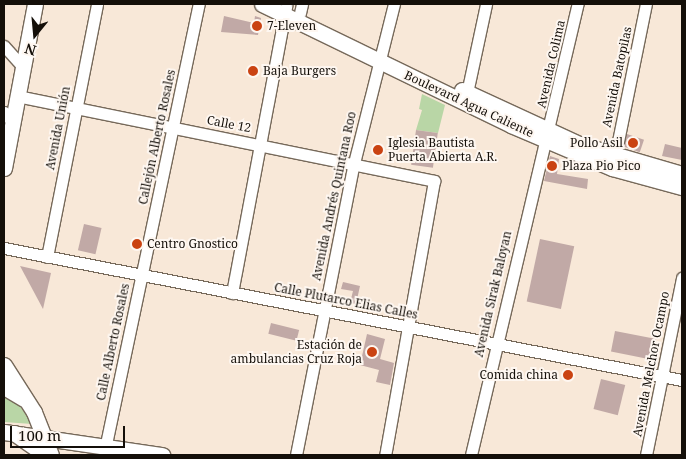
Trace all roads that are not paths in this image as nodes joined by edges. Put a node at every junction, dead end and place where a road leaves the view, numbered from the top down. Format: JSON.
{"nodes":[{"id":1,"x":35,"y":4,"type":"edge"},
{"id":2,"x":97,"y":4,"type":"edge"},
{"id":3,"x":199,"y":4,"type":"edge"},
{"id":4,"x":262,"y":4,"type":"edge"},
{"id":5,"x":394,"y":4,"type":"edge"},
{"id":6,"x":486,"y":4,"type":"edge"},
{"id":7,"x":578,"y":4,"type":"edge"},
{"id":8,"x":646,"y":4,"type":"edge"},
{"id":9,"x":284,"y":8,"type":"edge"},
{"id":10,"x":301,"y":8,"type":"edge"},
{"id":11,"x":4,"y":46,"type":"edge"},
{"id":12,"x":381,"y":57,"type":"junction"},
{"id":13,"x":23,"y":67,"type":"junction"},
{"id":14,"x":467,"y":93,"type":"junction"},
{"id":15,"x":18,"y":96,"type":"junction"},
{"id":16,"x":75,"y":107,"type":"junction"},
{"id":17,"x":8,"y":117,"type":"edge"},
{"id":18,"x":173,"y":126,"type":"junction"},
{"id":19,"x":547,"y":135,"type":"junction"},
{"id":20,"x":259,"y":144,"type":"junction"},
{"id":21,"x":615,"y":156,"type":"junction"},
{"id":22,"x":354,"y":163,"type":"junction"},
{"id":23,"x":4,"y":168,"type":"edge"},
{"id":24,"x":682,"y":174,"type":"edge"},
{"id":25,"x":682,"y":187,"type":"edge"},
{"id":26,"x":4,"y":248,"type":"edge"},
{"id":27,"x":47,"y":257,"type":"junction"},
{"id":28,"x":142,"y":275,"type":"junction"},
{"id":29,"x":682,"y":278,"type":"edge"},
{"id":30,"x":232,"y":292,"type":"junction"},
{"id":31,"x":324,"y":311,"type":"junction"},
{"id":32,"x":410,"y":327,"type":"junction"},
{"id":33,"x":495,"y":344,"type":"junction"},
{"id":34,"x":4,"y":365,"type":"edge"},
{"id":35,"x":663,"y":376,"type":"junction"},
{"id":36,"x":682,"y":380,"type":"edge"},
{"id":37,"x":4,"y":387,"type":"edge"},
{"id":38,"x":34,"y":412,"type":"junction"},
{"id":39,"x":8,"y":432,"type":"edge"},
{"id":40,"x":44,"y":435,"type":"junction"},
{"id":41,"x":106,"y":444,"type":"junction"},
{"id":42,"x":45,"y":455,"type":"edge"},
{"id":43,"x":50,"y":455,"type":"edge"},
{"id":44,"x":162,"y":455,"type":"edge"},
{"id":45,"x":296,"y":455,"type":"edge"},
{"id":46,"x":385,"y":455,"type":"edge"},
{"id":47,"x":471,"y":455,"type":"edge"},
{"id":48,"x":646,"y":455,"type":"edge"}],
"edges":[{"from":1,"to":13,"type":"main road"},
{"from":2,"to":16,"type":"street","name":"Avenida Unión"},
{"from":3,"to":18,"type":"street","name":"Callejón Alberto Rosales"},
{"from":4,"to":9,"type":"main road","name":"Boulevard Agua Caliente"},
{"from":5,"to":12,"type":"street","name":"Avenida Andrés Quintana Roo"},
{"from":6,"to":14,"type":"street"},
{"from":7,"to":19,"type":"street","name":"Avenida Colima"},
{"from":8,"to":21,"type":"street","name":"Avenida Batopilas"},
{"from":9,"to":10,"type":"main road","name":"Boulevard Agua Caliente"},
{"from":9,"to":12,"type":"main road","name":"Boulevard Agua Caliente"},
{"from":9,"to":20,"type":"street"},
{"from":10,"to":12,"type":"main road","name":"Boulevard Agua Caliente"},
{"from":11,"to":13,"type":"street"},
{"from":12,"to":14,"type":"main road","name":"Boulevard Agua Caliente"},
{"from":12,"to":19,"type":"main road","name":"Boulevard Agua Caliente"},
{"from":12,"to":22,"type":"street","name":"Avenida Andrés Quintana Roo"},
{"from":13,"to":15,"type":"main road"},
{"from":14,"to":19,"type":"main road","name":"Boulevard Agua Caliente"},
{"from":15,"to":16,"type":"street","name":"Calle 12"},
{"from":15,"to":17,"type":"main road"},
{"from":16,"to":18,"type":"street","name":"Calle 12"},
{"from":16,"to":27,"type":"street","name":"Avenida Unión"},
{"from":17,"to":23,"type":"main road"},
{"from":18,"to":20,"type":"street","name":"Calle 12"},
{"from":18,"to":28,"type":"street","name":"Callejón Alberto Rosales"},
{"from":19,"to":21,"type":"main road","name":"Boulevard Agua Caliente"},
{"from":19,"to":25,"type":"main road","name":"Boulevard Agua Caliente"},
{"from":19,"to":33,"type":"street","name":"Avenida Sirak Baloyan"},
{"from":20,"to":22,"type":"street","name":"Calle 12"},
{"from":20,"to":30,"type":"street"},
{"from":21,"to":24,"type":"main road","name":"Boulevard Agua Caliente"},
{"from":22,"to":31,"type":"street","name":"Avenida Andrés Quintana Roo"},
{"from":22,"to":32,"type":"street","name":"Calle 12"},
{"from":26,"to":27,"type":"street","name":"Calle Plutarco Elias Calles"},
{"from":27,"to":28,"type":"street","name":"Calle Plutarco Elias Calles"},
{"from":28,"to":30,"type":"street","name":"Calle Plutarco Elias Calles"},
{"from":28,"to":41,"type":"street","name":"Calle Alberto Rosales"},
{"from":29,"to":35,"type":"street","name":"Avenida Melchor Ocampo"},
{"from":30,"to":31,"type":"street","name":"Calle Plutarco Elias Calles"},
{"from":31,"to":32,"type":"street","name":"Calle Plutarco Elias Calles"},
{"from":31,"to":45,"type":"street","name":"Avenida Andrés Quintana Roo"},
{"from":32,"to":33,"type":"street","name":"Calle Plutarco Elias Calles"},
{"from":32,"to":46,"type":"street"},
{"from":33,"to":35,"type":"street","name":"Calle Plutarco Elias Calles"},
{"from":33,"to":47,"type":"street","name":"Avenida Sirak Baloyan"},
{"from":34,"to":38,"type":"main road"},
{"from":35,"to":36,"type":"street","name":"Calle Plutarco Elias Calles"},
{"from":35,"to":48,"type":"street","name":"Avenida Melchor Ocampo"},
{"from":37,"to":38,"type":"main road"},
{"from":38,"to":40,"type":"main road"},
{"from":39,"to":40,"type":"main road"},
{"from":39,"to":42,"type":"main road"},
{"from":40,"to":41,"type":"main road"},
{"from":40,"to":43,"type":"main road"},
{"from":41,"to":44,"type":"main road"}]}
